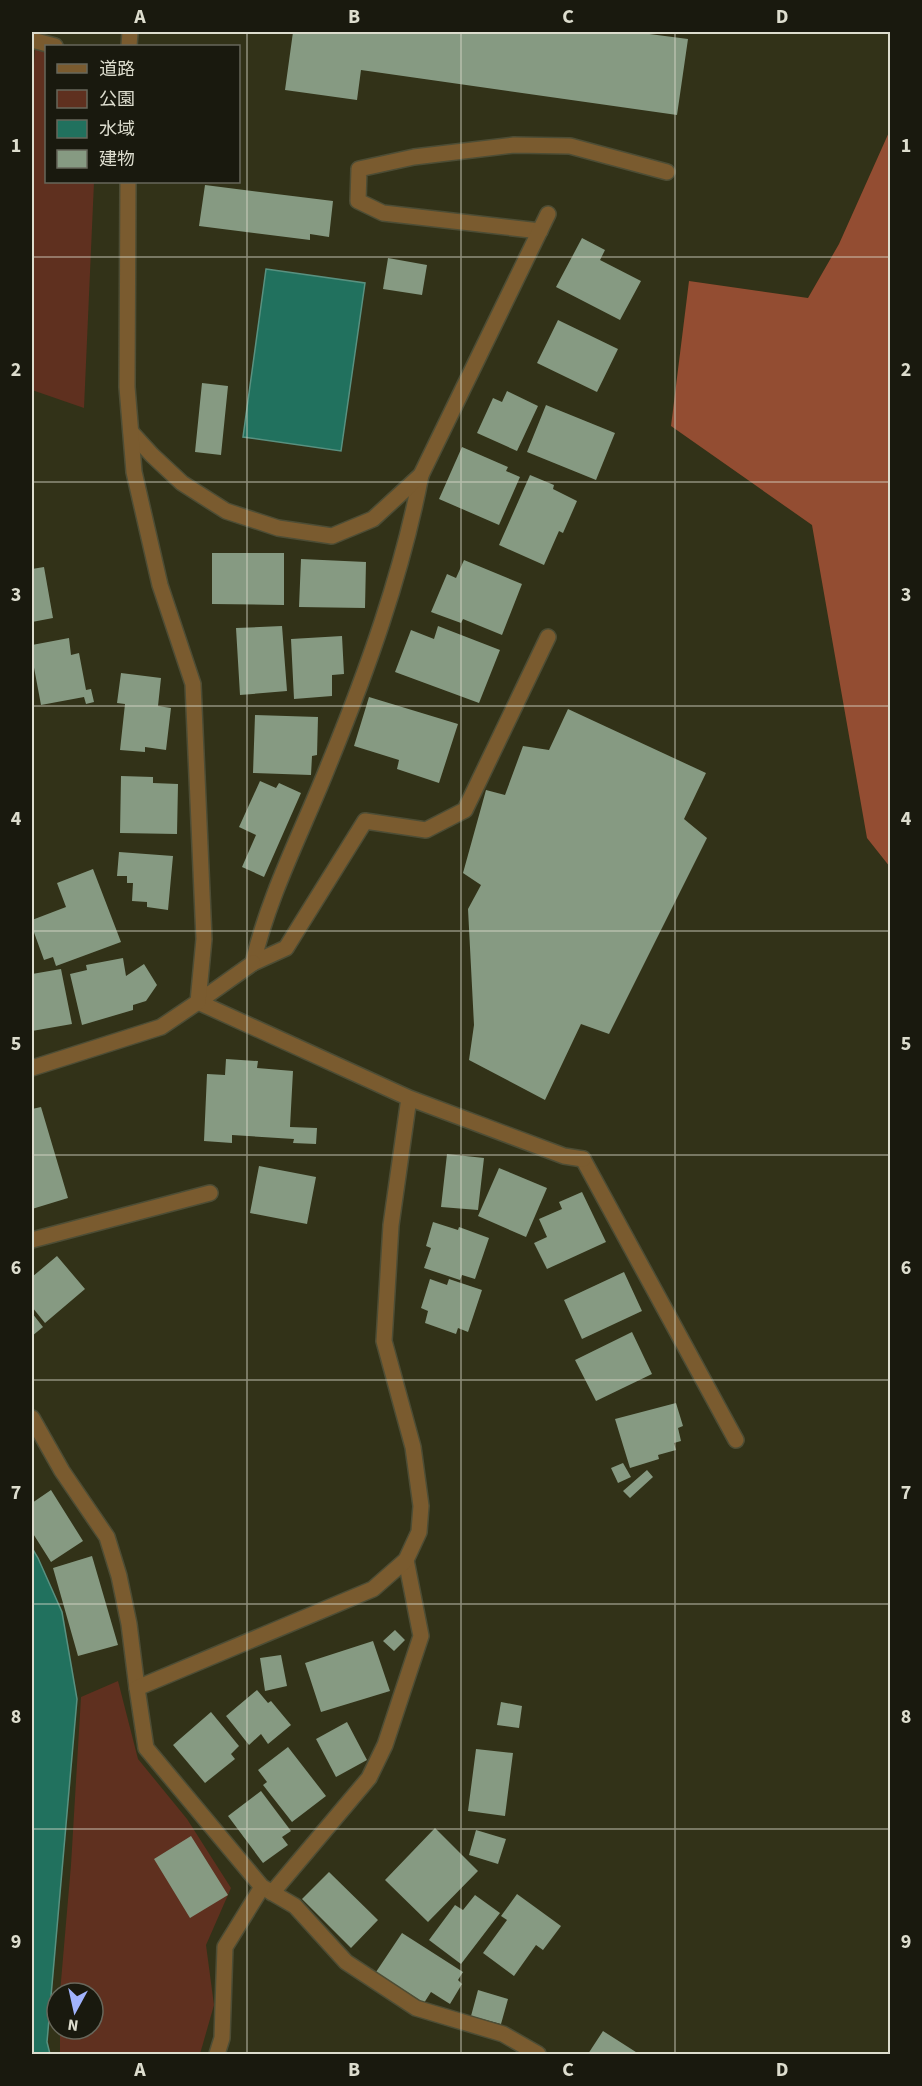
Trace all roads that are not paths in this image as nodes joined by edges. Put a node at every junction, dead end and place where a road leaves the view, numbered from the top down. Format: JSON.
{"nodes":[{"id":1,"x":32,"y":40,"type":"edge"},
{"id":2,"x":51,"y":45,"type":"edge"},
{"id":3,"x":667,"y":172,"type":"dead end"},
{"id":4,"x":128,"y":183,"type":"edge"},
{"id":5,"x":548,"y":214,"type":"dead end"},
{"id":6,"x":540,"y":231,"type":"junction"},
{"id":7,"x":131,"y":432,"type":"junction"},
{"id":8,"x":421,"y":475,"type":"junction"},
{"id":9,"x":548,"y":637,"type":"dead end"},
{"id":10,"x":253,"y":963,"type":"junction"},
{"id":11,"x":198,"y":1002,"type":"junction"},
{"id":12,"x":32,"y":1068,"type":"edge"},
{"id":13,"x":409,"y":1098,"type":"junction"},
{"id":14,"x":210,"y":1193,"type":"dead end"},
{"id":15,"x":32,"y":1240,"type":"edge"},
{"id":16,"x":32,"y":1418,"type":"edge"},
{"id":17,"x":736,"y":1440,"type":"dead end"},
{"id":18,"x":406,"y":1560,"type":"junction"},
{"id":19,"x":136,"y":1688,"type":"junction"},
{"id":20,"x":267,"y":1890,"type":"junction"},
{"id":21,"x":217,"y":2055,"type":"edge"},
{"id":22,"x":538,"y":2055,"type":"edge"}],
"edges":[{"from":1,"to":2,"type":"street"},
{"from":3,"to":6,"type":"street"},
{"from":4,"to":7,"type":"street"},
{"from":5,"to":6,"type":"street"},
{"from":6,"to":8,"type":"street"},
{"from":7,"to":8,"type":"street"},
{"from":7,"to":11,"type":"street"},
{"from":8,"to":10,"type":"street"},
{"from":9,"to":10,"type":"street"},
{"from":10,"to":11,"type":"street"},
{"from":11,"to":12,"type":"street"},
{"from":11,"to":13,"type":"street"},
{"from":13,"to":17,"type":"street"},
{"from":13,"to":18,"type":"street"},
{"from":14,"to":15,"type":"street"},
{"from":16,"to":19,"type":"street"},
{"from":18,"to":19,"type":"street"},
{"from":18,"to":20,"type":"street"},
{"from":19,"to":20,"type":"street"},
{"from":20,"to":21,"type":"street"},
{"from":20,"to":22,"type":"street"}]}
